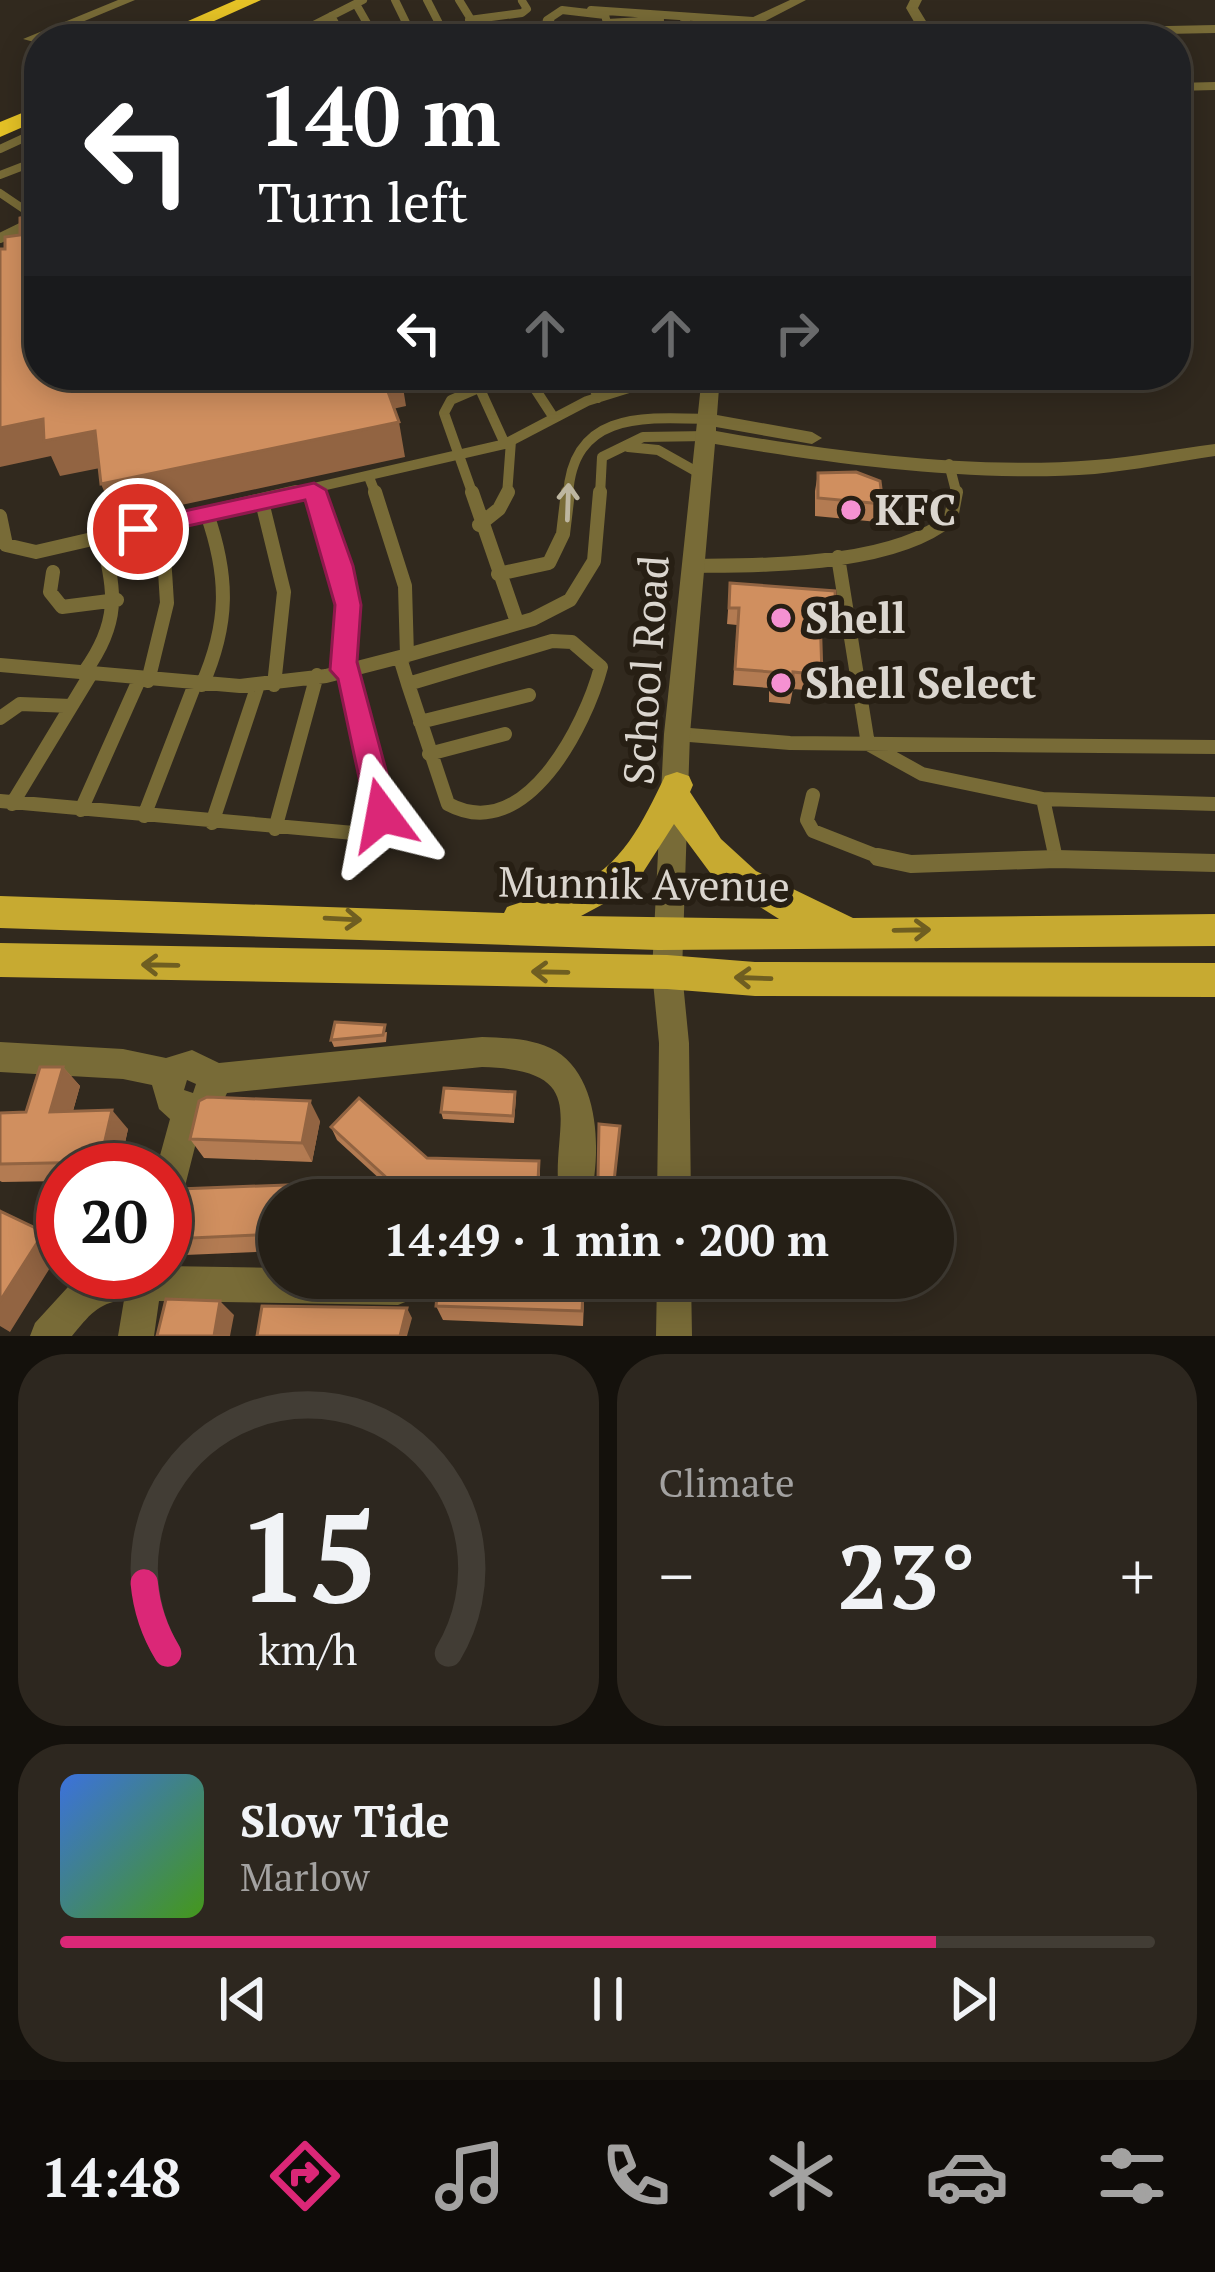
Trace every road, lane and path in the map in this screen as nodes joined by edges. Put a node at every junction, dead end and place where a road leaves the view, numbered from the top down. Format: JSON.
{"nodes":[{"id":1,"x":129,"y":0,"type":"edge"},
{"id":2,"x":459,"y":0,"type":"edge"},
{"id":3,"x":489,"y":0,"type":"edge"},
{"id":4,"x":519,"y":0,"type":"edge"},
{"id":5,"x":800,"y":0,"type":"edge"},
{"id":6,"x":264,"y":1,"type":"edge"},
{"id":7,"x":360,"y":2,"type":"edge"},
{"id":8,"x":591,"y":10,"type":"junction"},
{"id":9,"x":555,"y":13,"type":"junction"},
{"id":10,"x":331,"y":16,"type":"junction"},
{"id":11,"x":499,"y":16,"type":"junction"},
{"id":12,"x":469,"y":20,"type":"junction"},
{"id":13,"x":608,"y":22,"type":"junction"},
{"id":14,"x":684,"y":22,"type":"junction"},
{"id":15,"x":67,"y":24,"type":"edge"},
{"id":16,"x":200,"y":24,"type":"edge"},
{"id":17,"x":219,"y":24,"type":"edge"},
{"id":18,"x":321,"y":24,"type":"edge"},
{"id":19,"x":336,"y":24,"type":"edge"},
{"id":20,"x":471,"y":24,"type":"edge"},
{"id":21,"x":549,"y":24,"type":"edge"},
{"id":22,"x":605,"y":24,"type":"edge"},
{"id":23,"x":688,"y":24,"type":"edge"},
{"id":24,"x":748,"y":24,"type":"junction"},
{"id":25,"x":24,"y":107,"type":"edge"},
{"id":26,"x":0,"y":126,"type":"edge"},
{"id":27,"x":472,"y":390,"type":"edge"},
{"id":28,"x":480,"y":390,"type":"edge"},
{"id":29,"x":536,"y":390,"type":"edge"},
{"id":30,"x":595,"y":390,"type":"edge"},
{"id":31,"x":623,"y":390,"type":"edge"},
{"id":32,"x":710,"y":390,"type":"edge"},
{"id":33,"x":598,"y":398,"type":"junction"},
{"id":34,"x":554,"y":418,"type":"junction"},
{"id":35,"x":707,"y":427,"type":"junction"},
{"id":36,"x":508,"y":443,"type":"junction"},
{"id":37,"x":613,"y":448,"type":"junction"},
{"id":38,"x":1215,"y":450,"type":"edge"},
{"id":39,"x":460,"y":455,"type":"junction"},
{"id":40,"x":949,"y":464,"type":"junction"},
{"id":41,"x":369,"y":477,"type":"junction"},
{"id":42,"x":706,"y":477,"type":"junction"},
{"id":43,"x":314,"y":490,"type":"junction"},
{"id":44,"x":262,"y":502,"type":"junction"},
{"id":45,"x":207,"y":514,"type":"junction"},
{"id":46,"x":0,"y":516,"type":"edge"},
{"id":47,"x":162,"y":524,"type":"junction"},
{"id":48,"x":479,"y":525,"type":"junction"},
{"id":49,"x":101,"y":537,"type":"junction"},
{"id":50,"x":838,"y":557,"type":"junction"},
{"id":51,"x":696,"y":566,"type":"junction"},
{"id":52,"x":53,"y":572,"type":"dead end"},
{"id":53,"x":499,"y":574,"type":"junction"},
{"id":54,"x":117,"y":600,"type":"junction"},
{"id":55,"x":518,"y":622,"type":"junction"},
{"id":56,"x":404,"y":657,"type":"junction"},
{"id":57,"x":0,"y":665,"type":"edge"},
{"id":58,"x":346,"y":670,"type":"junction"},
{"id":59,"x":89,"y":671,"type":"junction"},
{"id":60,"x":317,"y":675,"type":"junction"},
{"id":61,"x":144,"y":680,"type":"junction"},
{"id":62,"x":198,"y":685,"type":"junction"},
{"id":63,"x":266,"y":685,"type":"junction"},
{"id":64,"x":406,"y":685,"type":"junction"},
{"id":65,"x":530,"y":695,"type":"dead end"},
{"id":66,"x":71,"y":706,"type":"junction"},
{"id":67,"x":0,"y":718,"type":"edge"},
{"id":68,"x":420,"y":722,"type":"junction"},
{"id":69,"x":505,"y":734,"type":"dead end"},
{"id":70,"x":677,"y":734,"type":"junction"},
{"id":71,"x":868,"y":744,"type":"junction"},
{"id":72,"x":1215,"y":747,"type":"edge"},
{"id":73,"x":429,"y":754,"type":"junction"},
{"id":74,"x":678,"y":793,"type":"junction"},
{"id":75,"x":813,"y":795,"type":"dead end"},
{"id":76,"x":1043,"y":800,"type":"junction"},
{"id":77,"x":6,"y":802,"type":"edge"},
{"id":78,"x":1215,"y":804,"type":"edge"},
{"id":79,"x":81,"y":810,"type":"junction"},
{"id":80,"x":144,"y":816,"type":"junction"},
{"id":81,"x":212,"y":823,"type":"junction"},
{"id":82,"x":275,"y":829,"type":"junction"},
{"id":83,"x":1055,"y":859,"type":"junction"},
{"id":84,"x":1215,"y":863,"type":"edge"},
{"id":85,"x":0,"y":912,"type":"edge"},
{"id":86,"x":485,"y":926,"type":"junction"},
{"id":87,"x":1215,"y":930,"type":"edge"},
{"id":88,"x":855,"y":931,"type":"junction"},
{"id":89,"x":669,"y":932,"type":"junction"},
{"id":90,"x":0,"y":959,"type":"edge"},
{"id":91,"x":667,"y":972,"type":"junction"},
{"id":92,"x":1215,"y":980,"type":"edge"},
{"id":93,"x":0,"y":1057,"type":"edge"},
{"id":94,"x":173,"y":1075,"type":"junction"},
{"id":95,"x":213,"y":1079,"type":"junction"},
{"id":96,"x":188,"y":1110,"type":"junction"},
{"id":97,"x":179,"y":1143,"type":"edge"},
{"id":98,"x":577,"y":1179,"type":"edge"},
{"id":99,"x":674,"y":1179,"type":"edge"},
{"id":100,"x":192,"y":1282,"type":"edge"},
{"id":101,"x":258,"y":1284,"type":"edge"},
{"id":102,"x":80,"y":1299,"type":"edge"},
{"id":103,"x":141,"y":1299,"type":"edge"},
{"id":104,"x":674,"y":1299,"type":"edge"},
{"id":105,"x":48,"y":1336,"type":"edge"},
{"id":106,"x":136,"y":1336,"type":"edge"},
{"id":107,"x":674,"y":1336,"type":"edge"}],
"edges":[{"from":1,"to":15,"type":"street"},
{"from":2,"to":12,"type":"lane"},
{"from":3,"to":11,"type":"lane"},
{"from":4,"to":9,"type":"lane"},
{"from":4,"to":11,"type":"lane"},
{"from":5,"to":24,"type":"street"},
{"from":6,"to":16,"type":"highway"},
{"from":6,"to":17,"type":"highway"},
{"from":7,"to":10,"type":"lane"},
{"from":8,"to":9,"type":"lane"},
{"from":8,"to":13,"type":"lane"},
{"from":8,"to":24,"type":"lane"},
{"from":9,"to":21,"type":"lane"},
{"from":10,"to":18,"type":"lane"},
{"from":10,"to":19,"type":"lane"},
{"from":11,"to":12,"type":"lane"},
{"from":12,"to":20,"type":"lane"},
{"from":13,"to":14,"type":"lane"},
{"from":13,"to":22,"type":"lane"},
{"from":14,"to":23,"type":"lane"},
{"from":14,"to":24,"type":"lane"},
{"from":25,"to":26,"type":"highway"},
{"from":27,"to":39,"type":"lane"},
{"from":28,"to":36,"type":"lane"},
{"from":29,"to":34,"type":"lane"},
{"from":30,"to":33,"type":"lane"},
{"from":31,"to":33,"type":"lane"},
{"from":32,"to":35,"type":"street","name":"School Road"},
{"from":33,"to":34,"type":"lane"},
{"from":34,"to":36,"type":"lane"},
{"from":35,"to":37,"type":"lane"},
{"from":35,"to":40,"type":"street"},
{"from":35,"to":42,"type":"street","name":"School Road"},
{"from":53,"to":35,"type":"lane","one_way":true},
{"from":36,"to":39,"type":"lane"},
{"from":36,"to":48,"type":"lane"},
{"from":37,"to":42,"type":"lane"},
{"from":37,"to":55,"type":"lane"},
{"from":38,"to":40,"type":"street"},
{"from":39,"to":41,"type":"lane"},
{"from":39,"to":48,"type":"lane"},
{"from":40,"to":50,"type":"lane"},
{"from":41,"to":43,"type":"lane"},
{"from":41,"to":56,"type":"lane"},
{"from":42,"to":51,"type":"street","name":"School Road"},
{"from":43,"to":44,"type":"lane"},
{"from":43,"to":58,"type":"lane"},
{"from":44,"to":45,"type":"lane"},
{"from":44,"to":63,"type":"lane"},
{"from":45,"to":47,"type":"lane"},
{"from":45,"to":62,"type":"lane"},
{"from":46,"to":49,"type":"lane"},
{"from":47,"to":49,"type":"lane"},
{"from":47,"to":61,"type":"lane"},
{"from":48,"to":53,"type":"lane"},
{"from":49,"to":54,"type":"lane"},
{"from":50,"to":51,"type":"lane"},
{"from":50,"to":71,"type":"lane"},
{"from":51,"to":70,"type":"street","name":"School Road"},
{"from":52,"to":54,"type":"lane"},
{"from":53,"to":55,"type":"lane"},
{"from":54,"to":59,"type":"lane"},
{"from":55,"to":56,"type":"lane"},
{"from":56,"to":58,"type":"lane"},
{"from":56,"to":64,"type":"lane"},
{"from":57,"to":59,"type":"lane"},
{"from":58,"to":60,"type":"lane"},
{"from":58,"to":82,"type":"lane"},
{"from":59,"to":61,"type":"lane"},
{"from":59,"to":66,"type":"lane"},
{"from":60,"to":63,"type":"lane"},
{"from":60,"to":82,"type":"lane"},
{"from":61,"to":62,"type":"lane"},
{"from":61,"to":79,"type":"lane"},
{"from":62,"to":63,"type":"lane"},
{"from":62,"to":80,"type":"lane"},
{"from":63,"to":81,"type":"lane"},
{"from":64,"to":68,"type":"lane"},
{"from":64,"to":73,"type":"lane"},
{"from":65,"to":68,"type":"lane"},
{"from":66,"to":67,"type":"lane"},
{"from":66,"to":77,"type":"lane"},
{"from":68,"to":73,"type":"lane"},
{"from":69,"to":73,"type":"lane"},
{"from":70,"to":71,"type":"lane"},
{"from":70,"to":74,"type":"street","name":"School Road"},
{"from":71,"to":72,"type":"lane"},
{"from":71,"to":76,"type":"lane"},
{"from":74,"to":86,"type":"main road"},
{"from":74,"to":88,"type":"main road"},
{"from":74,"to":89,"type":"street","name":"School Road"},
{"from":75,"to":83,"type":"lane"},
{"from":76,"to":78,"type":"lane"},
{"from":76,"to":83,"type":"lane"},
{"from":77,"to":79,"type":"lane"},
{"from":79,"to":80,"type":"lane"},
{"from":80,"to":81,"type":"lane"},
{"from":81,"to":82,"type":"lane"},
{"from":83,"to":84,"type":"lane"},
{"from":85,"to":86,"type":"main road","name":"Munnik Avenue","one_way":true},
{"from":86,"to":89,"type":"main road","name":"Munnik Avenue"},
{"from":88,"to":87,"type":"main road","name":"Munnik Avenue","one_way":true},
{"from":88,"to":89,"type":"main road","name":"Munnik Avenue"},
{"from":89,"to":91,"type":"street","name":"School Road"},
{"from":91,"to":90,"type":"main road","name":"Munnik Avenue","one_way":true},
{"from":92,"to":91,"type":"main road","name":"Munnik Avenue","one_way":true},
{"from":91,"to":99,"type":"street","name":"School Road"},
{"from":93,"to":94,"type":"street"},
{"from":94,"to":95,"type":"street"},
{"from":94,"to":96,"type":"street"},
{"from":95,"to":96,"type":"street"},
{"from":95,"to":98,"type":"street"},
{"from":96,"to":97,"type":"street"},
{"from":100,"to":101,"type":"street"},
{"from":102,"to":105,"type":"street"},
{"from":103,"to":106,"type":"street"},
{"from":104,"to":107,"type":"street"}]}
